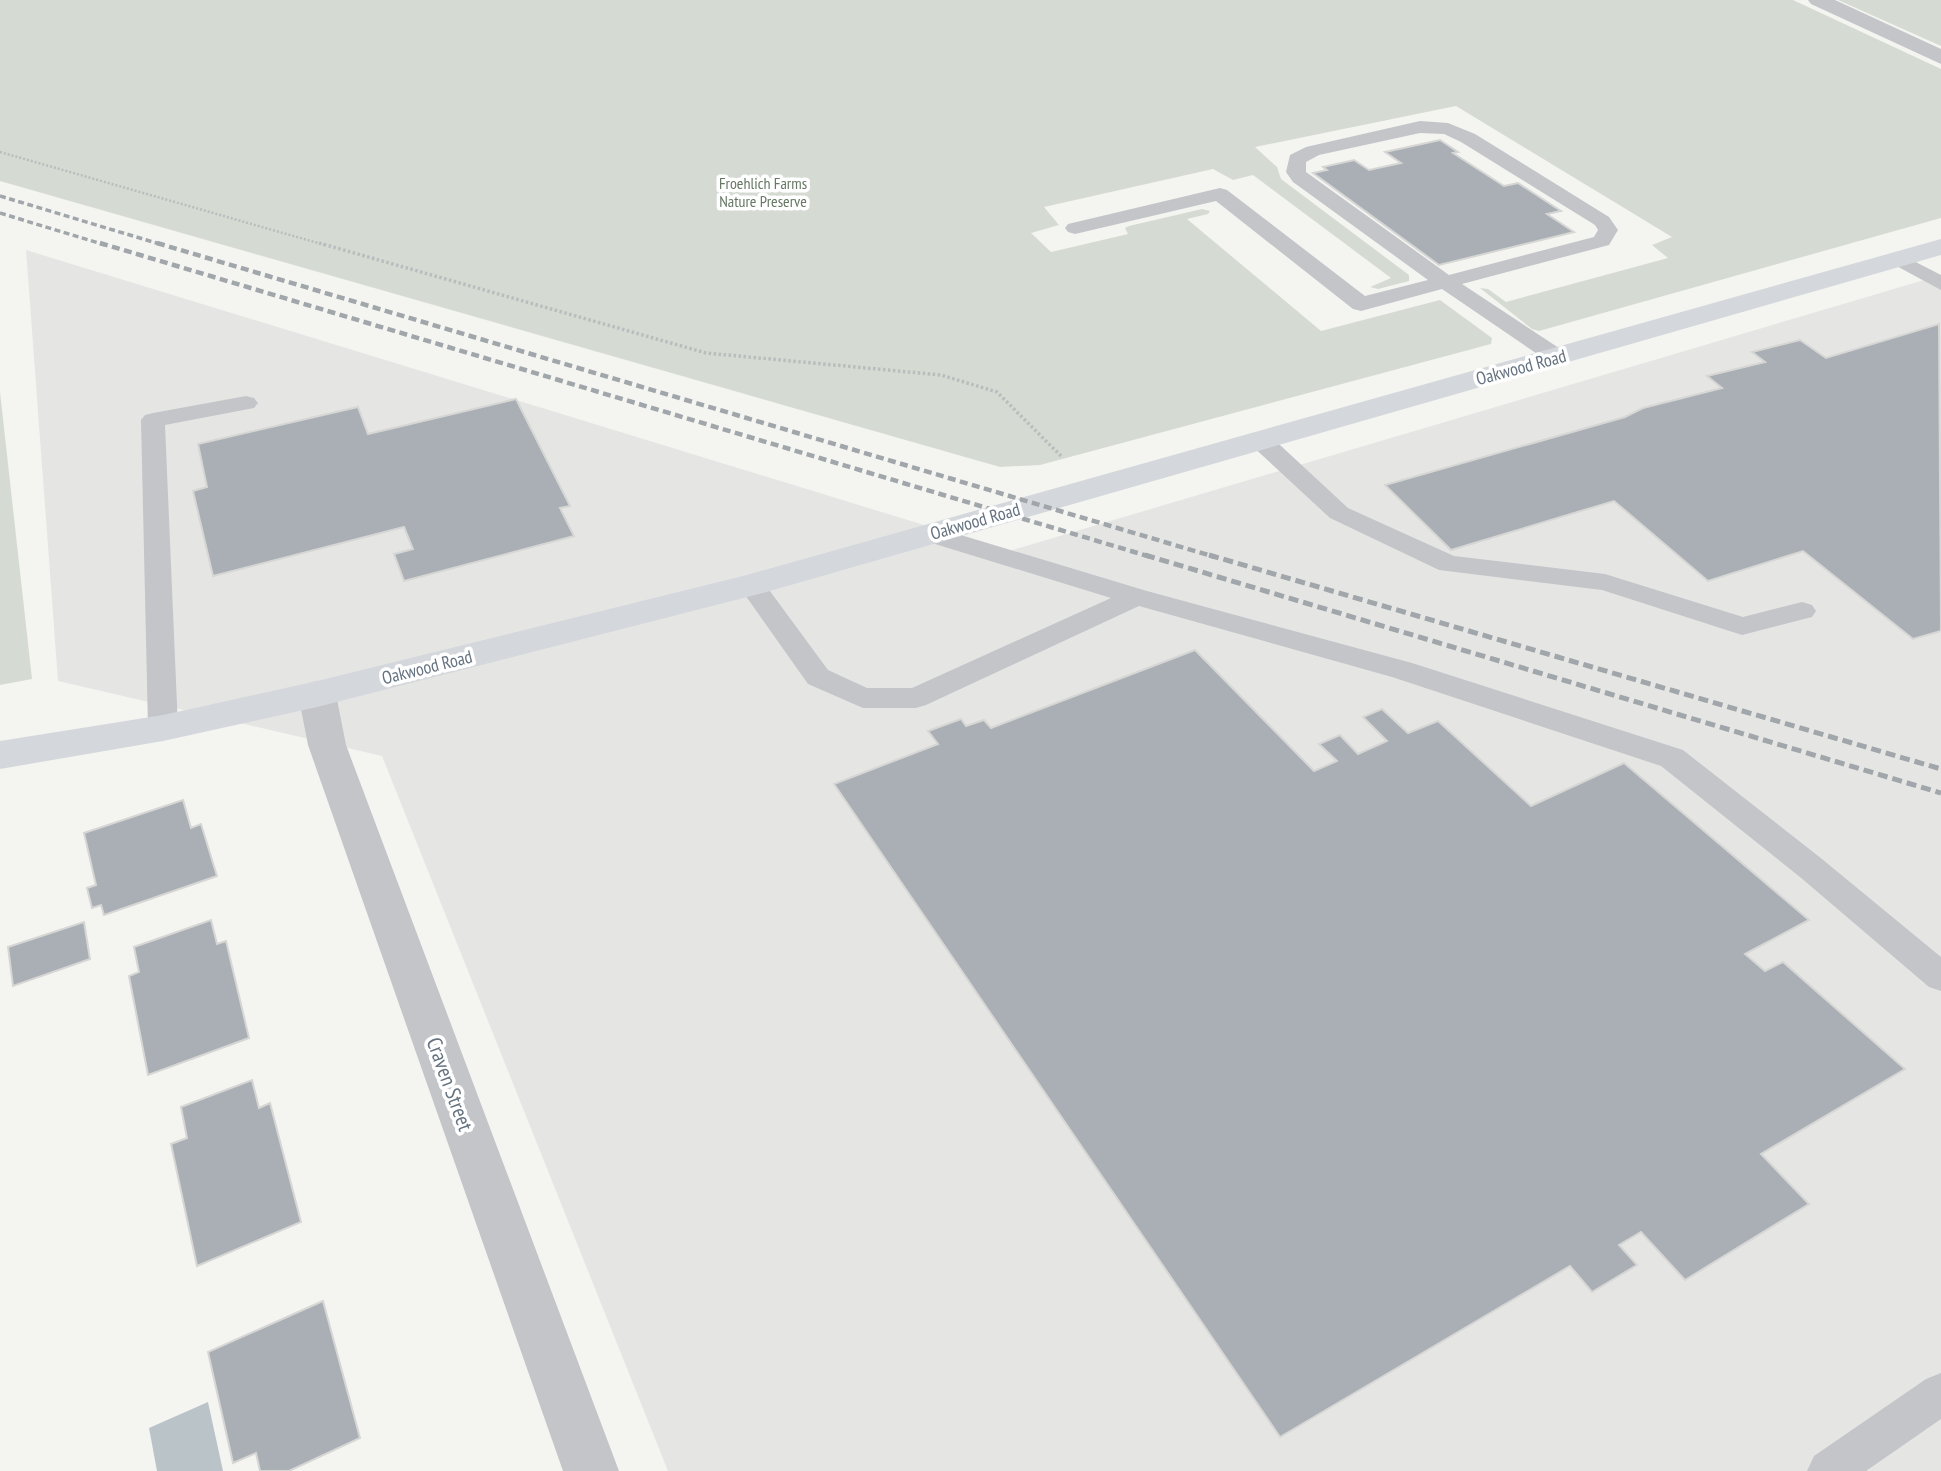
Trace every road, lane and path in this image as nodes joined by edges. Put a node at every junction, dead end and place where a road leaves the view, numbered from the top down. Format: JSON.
{"nodes":[{"id":1,"x":1818,"y":0,"type":"edge"},
{"id":2,"x":1941,"y":57,"type":"edge"},
{"id":3,"x":0,"y":152,"type":"edge"},
{"id":4,"x":1075,"y":228,"type":"dead end"},
{"id":5,"x":1941,"y":247,"type":"edge"},
{"id":6,"x":1898,"y":259,"type":"junction"},
{"id":7,"x":1445,"y":282,"type":"junction"},
{"id":8,"x":1941,"y":284,"type":"edge"},
{"id":9,"x":1557,"y":357,"type":"junction"},
{"id":10,"x":246,"y":404,"type":"dead end"},
{"id":11,"x":1259,"y":439,"type":"junction"},
{"id":12,"x":1065,"y":461,"type":"dead end"},
{"id":13,"x":931,"y":534,"type":"junction"},
{"id":14,"x":751,"y":585,"type":"junction"},
{"id":15,"x":1137,"y":597,"type":"junction"},
{"id":16,"x":1802,"y":611,"type":"dead end"},
{"id":17,"x":317,"y":694,"type":"junction"},
{"id":18,"x":163,"y":728,"type":"junction"},
{"id":19,"x":0,"y":755,"type":"edge"},
{"id":20,"x":1941,"y":977,"type":"edge"},
{"id":21,"x":1941,"y":1394,"type":"edge"},
{"id":22,"x":591,"y":1471,"type":"edge"},
{"id":23,"x":1829,"y":1471,"type":"edge"}],
"edges":[{"from":1,"to":2,"type":"street"},
{"from":3,"to":12,"type":"path"},
{"from":4,"to":7,"type":"lane"},
{"from":5,"to":6,"type":"main road","name":"Oakwood Road"},
{"from":6,"to":8,"type":"lane"},
{"from":6,"to":9,"type":"main road","name":"Oakwood Road"},
{"from":7,"to":7,"type":"lane"},
{"from":7,"to":9,"type":"lane"},
{"from":9,"to":11,"type":"main road","name":"Oakwood Road"},
{"from":10,"to":18,"type":"lane"},
{"from":11,"to":13,"type":"main road","name":"Oakwood Road"},
{"from":11,"to":16,"type":"lane"},
{"from":13,"to":14,"type":"main road","name":"Oakwood Road"},
{"from":13,"to":15,"type":"lane"},
{"from":14,"to":15,"type":"lane"},
{"from":14,"to":17,"type":"main road","name":"Oakwood Road"},
{"from":15,"to":20,"type":"lane"},
{"from":17,"to":18,"type":"main road","name":"Oakwood Road"},
{"from":17,"to":22,"type":"street","name":"Craven Street"},
{"from":18,"to":19,"type":"main road","name":"Oakwood Road"},
{"from":21,"to":23,"type":"lane"}]}
